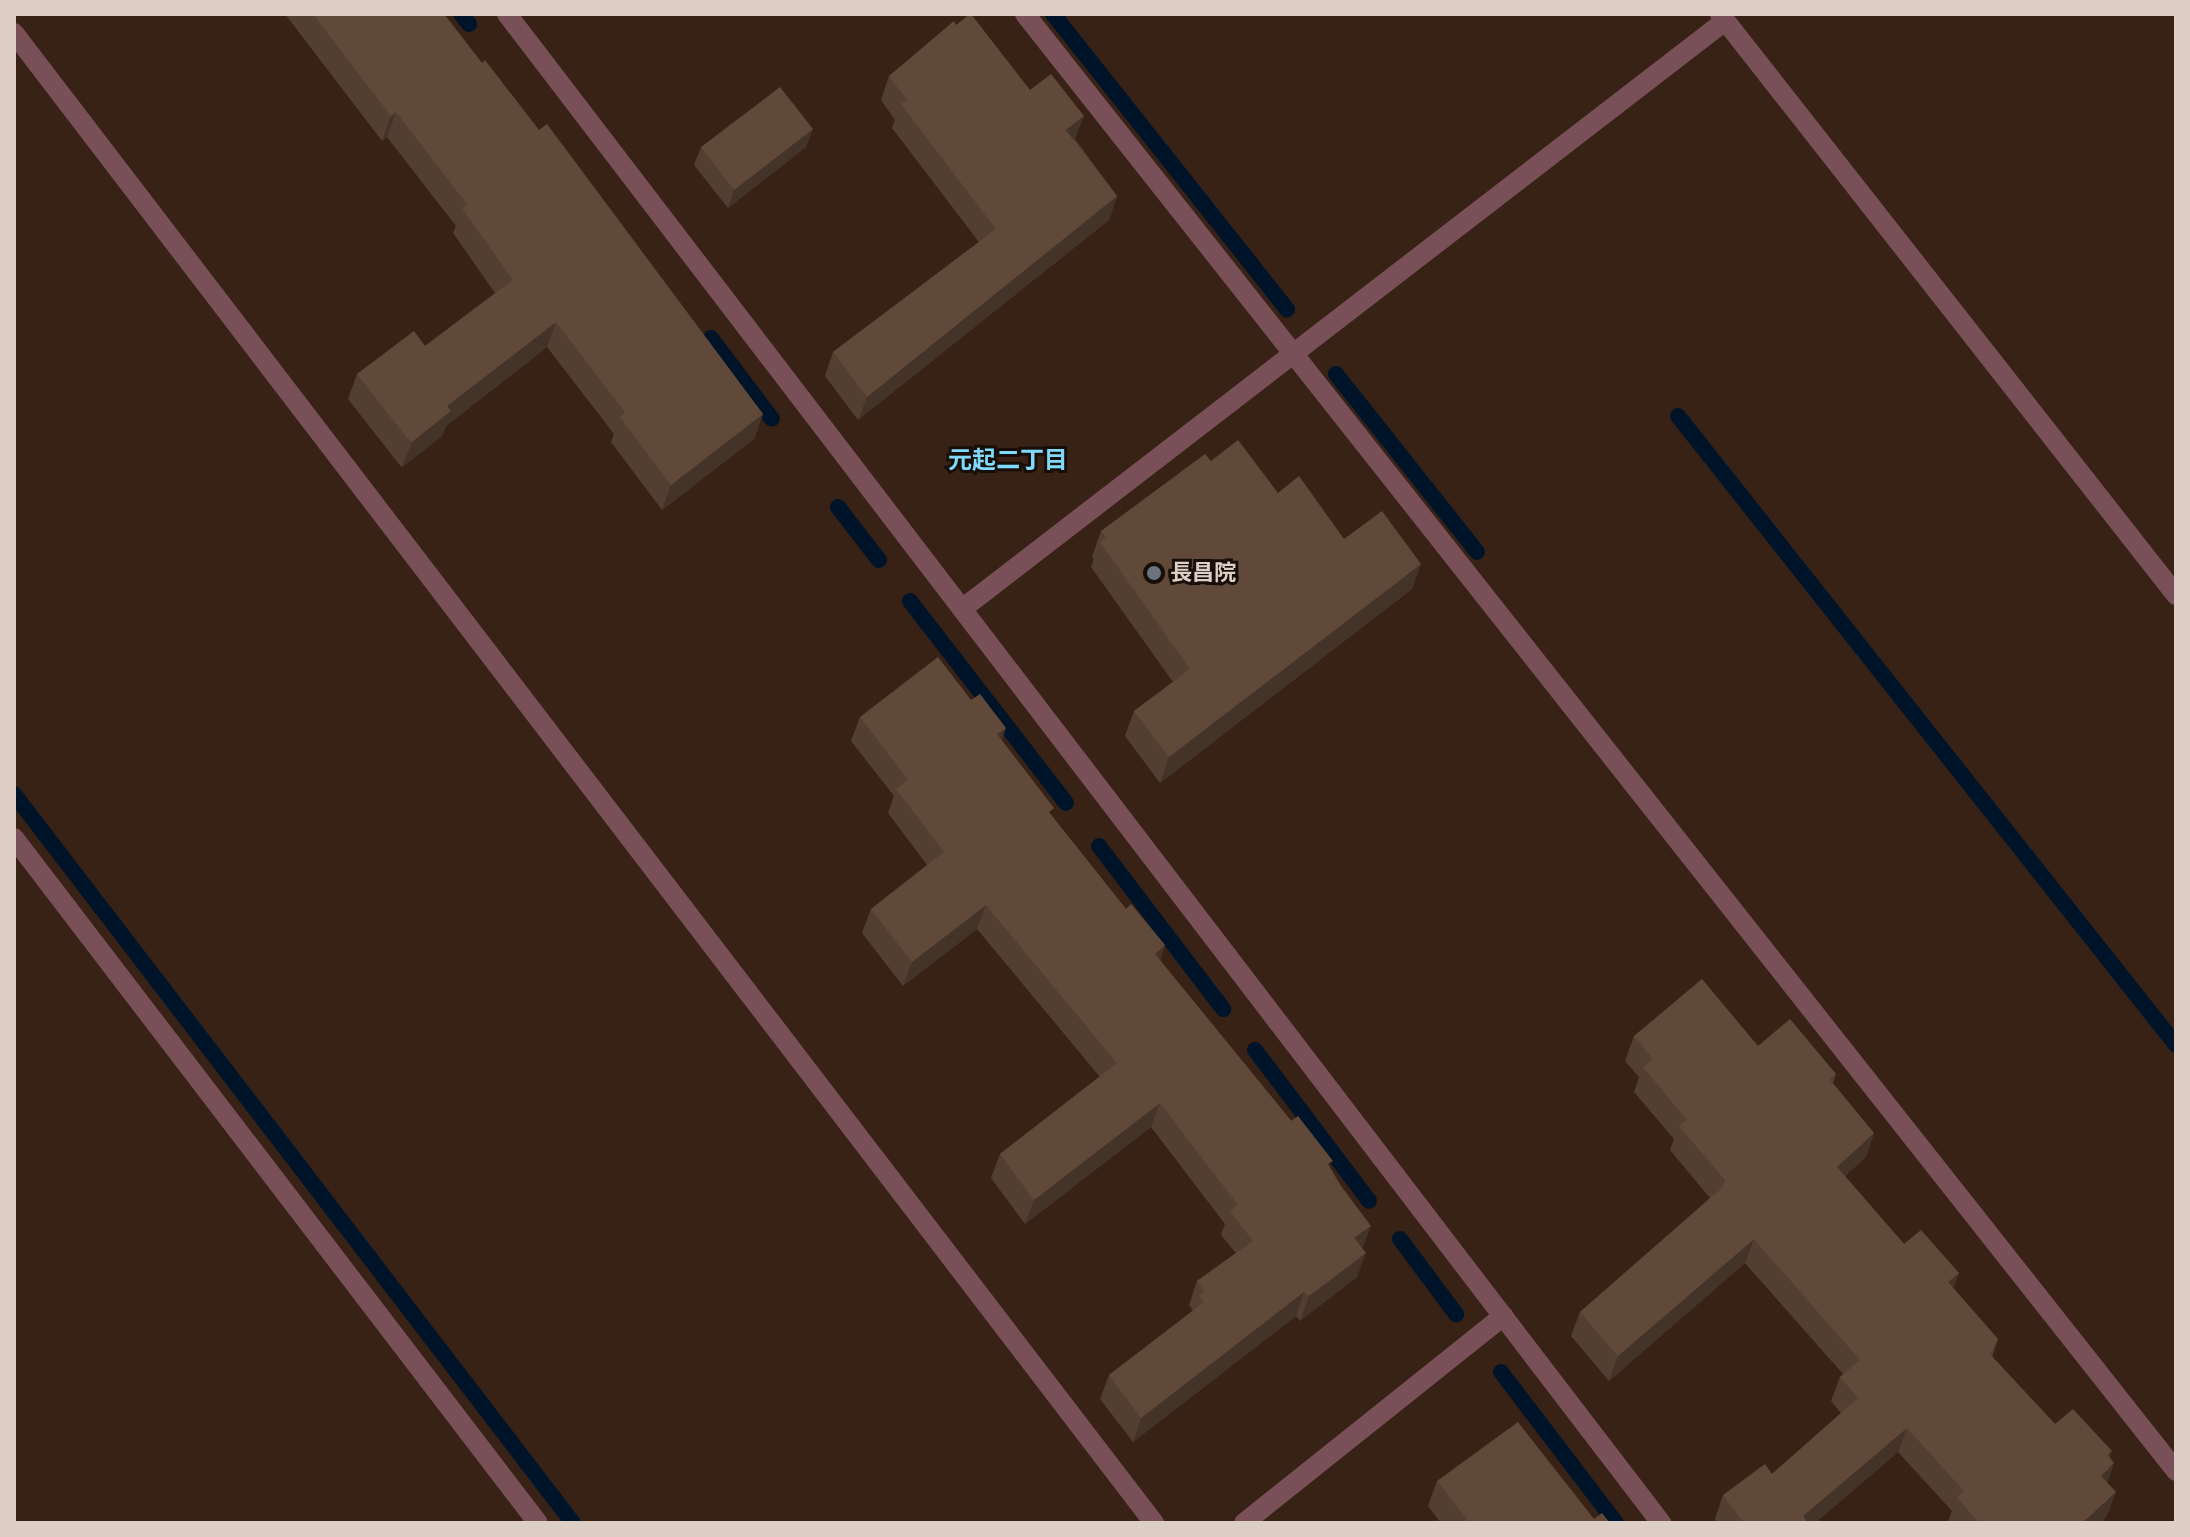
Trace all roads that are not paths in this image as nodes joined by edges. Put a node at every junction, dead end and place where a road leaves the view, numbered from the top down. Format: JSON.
{"nodes":[{"id":1,"x":507,"y":14,"type":"edge"},
{"id":2,"x":1025,"y":14,"type":"edge"},
{"id":3,"x":1722,"y":18,"type":"edge"},
{"id":4,"x":14,"y":33,"type":"edge"},
{"id":5,"x":1293,"y":354,"type":"junction"},
{"id":6,"x":2176,"y":595,"type":"edge"},
{"id":7,"x":962,"y":609,"type":"junction"},
{"id":8,"x":14,"y":838,"type":"edge"},
{"id":9,"x":1503,"y":1316,"type":"junction"},
{"id":10,"x":2176,"y":1471,"type":"edge"},
{"id":11,"x":538,"y":1523,"type":"edge"},
{"id":12,"x":1154,"y":1523,"type":"edge"},
{"id":13,"x":1244,"y":1523,"type":"edge"},
{"id":14,"x":1661,"y":1523,"type":"edge"}],
"edges":[{"from":1,"to":7,"type":"street"},
{"from":2,"to":5,"type":"street"},
{"from":3,"to":5,"type":"street"},
{"from":3,"to":6,"type":"street"},
{"from":4,"to":12,"type":"street"},
{"from":5,"to":7,"type":"street"},
{"from":5,"to":10,"type":"street"},
{"from":7,"to":9,"type":"street"},
{"from":8,"to":11,"type":"street"},
{"from":9,"to":13,"type":"street"},
{"from":9,"to":14,"type":"street"}]}
